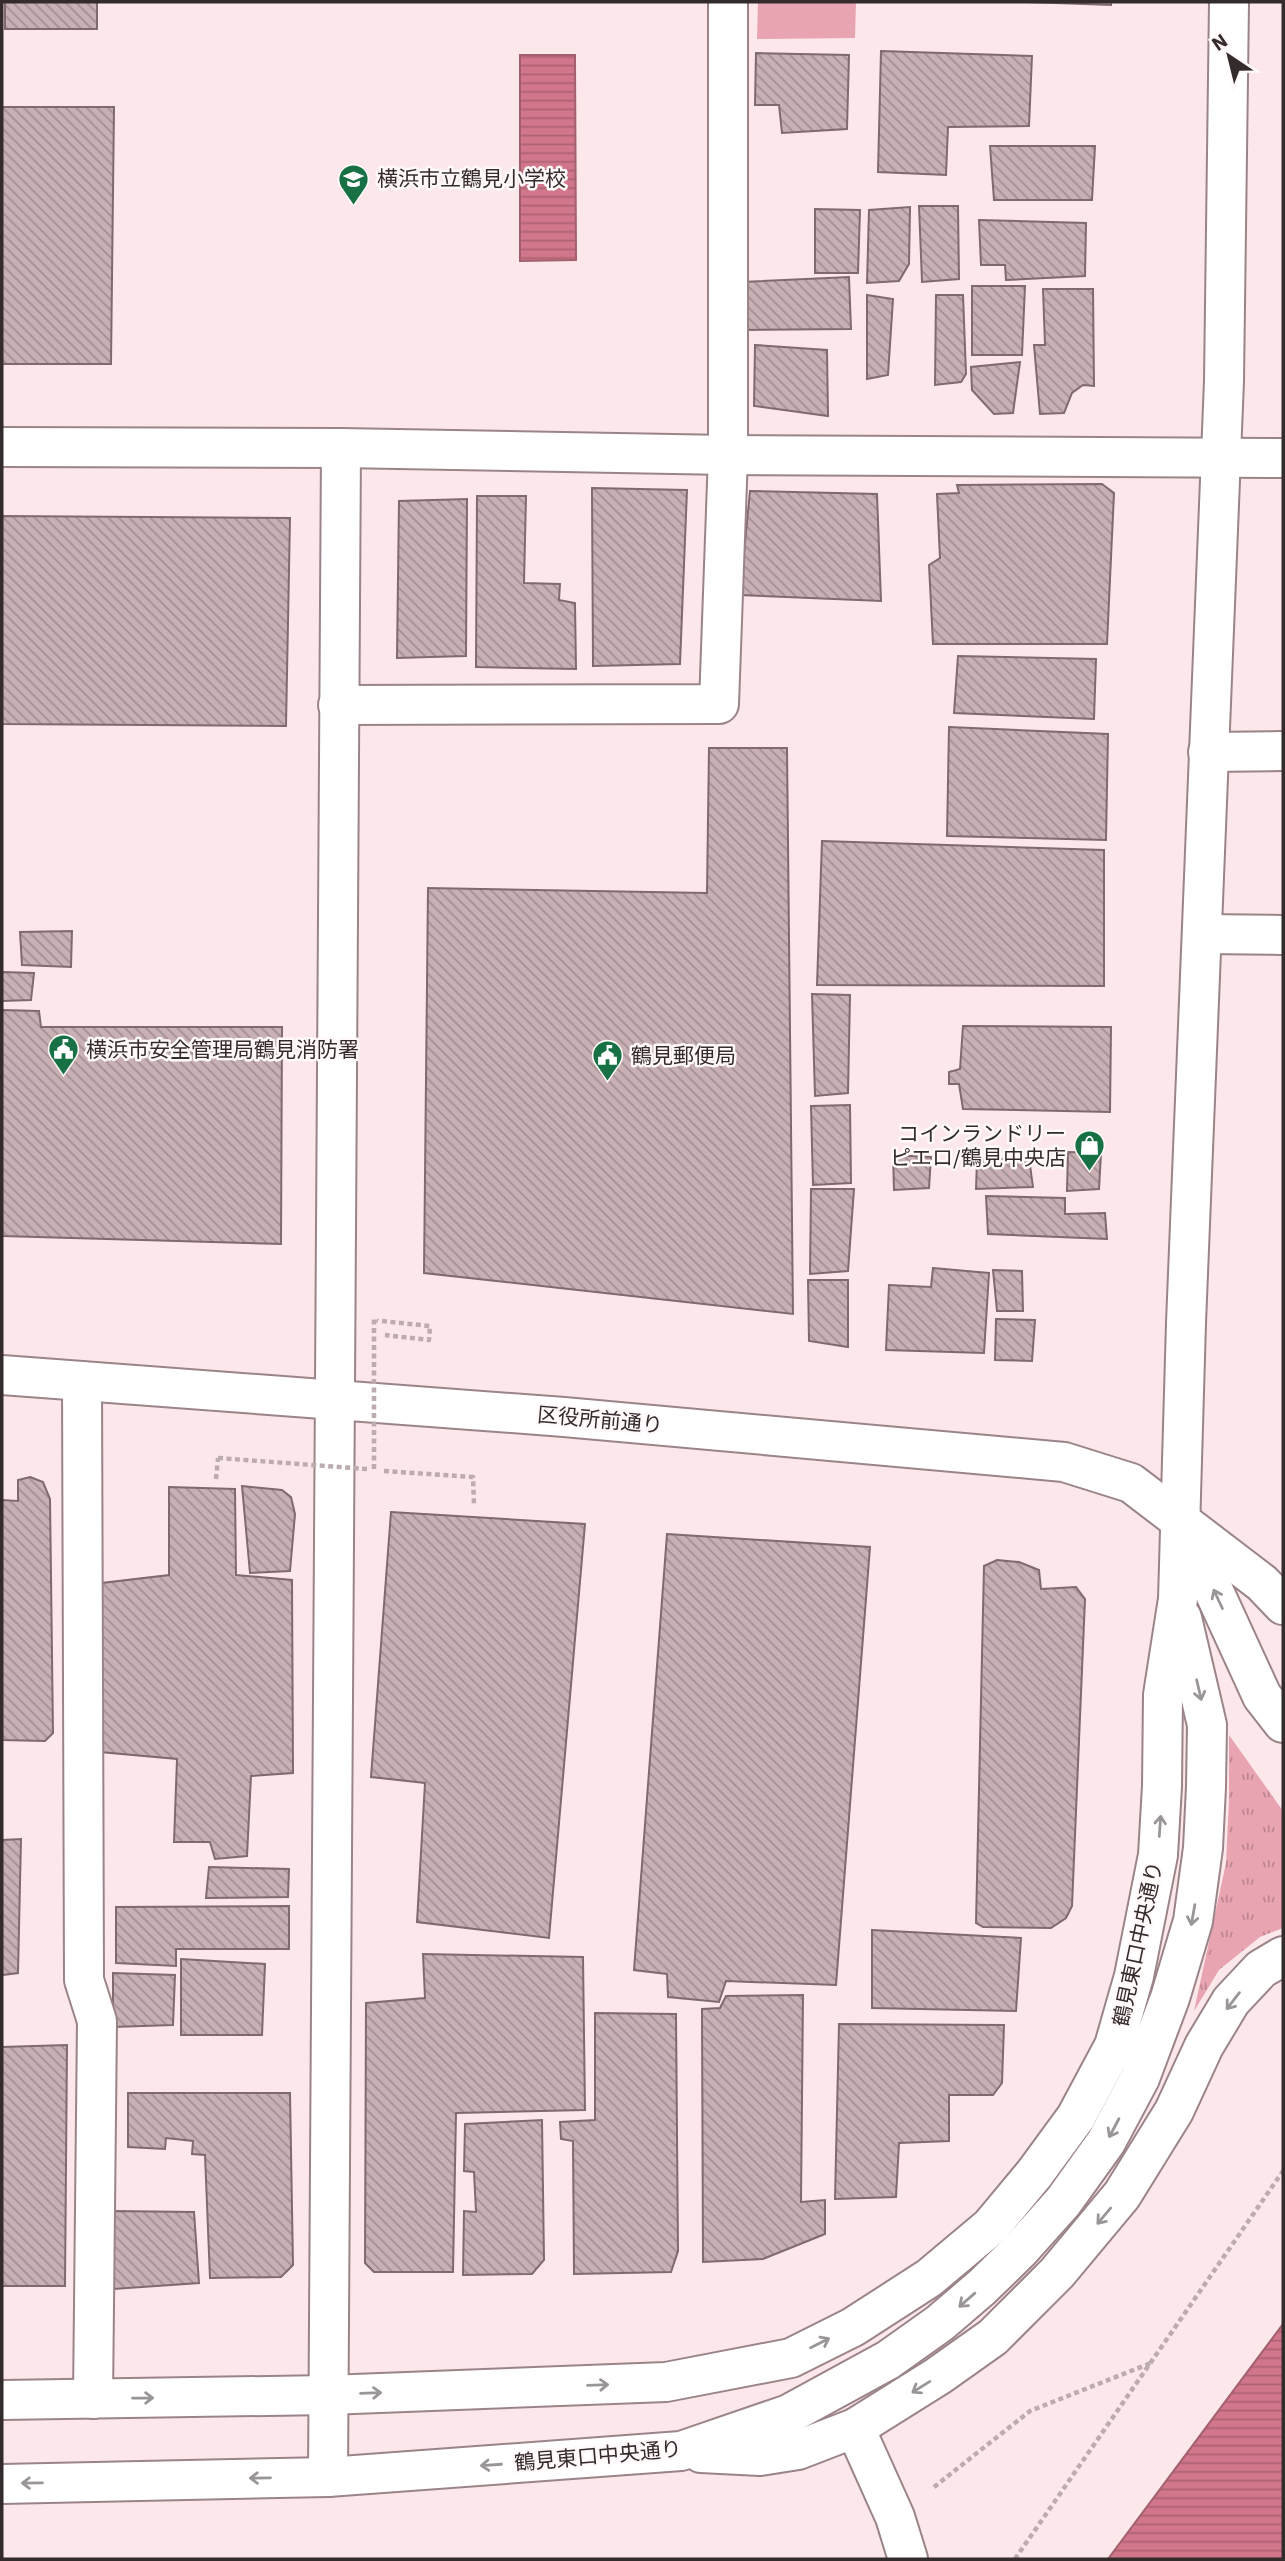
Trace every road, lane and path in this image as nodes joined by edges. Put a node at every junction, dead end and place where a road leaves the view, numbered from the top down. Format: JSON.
{"nodes":[{"id":1,"x":728,"y":2,"type":"edge"},
{"id":2,"x":1229,"y":2,"type":"edge"},
{"id":3,"x":2,"y":447,"type":"edge"},
{"id":4,"x":341,"y":447,"type":"junction"},
{"id":5,"x":728,"y":455,"type":"junction"},
{"id":6,"x":1221,"y":458,"type":"junction"},
{"id":7,"x":1283,"y":458,"type":"edge"},
{"id":8,"x":338,"y":705,"type":"junction"},
{"id":9,"x":1283,"y":751,"type":"edge"},
{"id":10,"x":1208,"y":752,"type":"junction"},
{"id":11,"x":1202,"y":934,"type":"junction"},
{"id":12,"x":1283,"y":935,"type":"edge"},
{"id":13,"x":371,"y":1333,"type":"dead end"},
{"id":14,"x":2,"y":1375,"type":"edge"},
{"id":15,"x":82,"y":1381,"type":"junction"},
{"id":16,"x":334,"y":1400,"type":"junction"},
{"id":17,"x":367,"y":1469,"type":"dead end"},
{"id":18,"x":374,"y":1469,"type":"dead end"},
{"id":19,"x":385,"y":1471,"type":"dead end"},
{"id":20,"x":216,"y":1479,"type":"dead end"},
{"id":21,"x":474,"y":1505,"type":"dead end"},
{"id":22,"x":1182,"y":1521,"type":"junction"},
{"id":23,"x":1178,"y":1599,"type":"junction"},
{"id":24,"x":1283,"y":1605,"type":"edge"},
{"id":25,"x":1283,"y":1723,"type":"edge"},
{"id":26,"x":1283,"y":1956,"type":"edge"},
{"id":27,"x":1283,"y":2171,"type":"edge"},
{"id":28,"x":1151,"y":2363,"type":"junction"},
{"id":29,"x":328,"y":2395,"type":"junction"},
{"id":30,"x":93,"y":2399,"type":"junction"},
{"id":31,"x":2,"y":2400,"type":"edge"},
{"id":32,"x":855,"y":2428,"type":"junction"},
{"id":33,"x":681,"y":2451,"type":"junction"},
{"id":34,"x":328,"y":2477,"type":"junction"},
{"id":35,"x":2,"y":2484,"type":"edge"},
{"id":36,"x":929,"y":2491,"type":"dead end"},
{"id":37,"x":908,"y":2559,"type":"edge"},
{"id":38,"x":1014,"y":2559,"type":"edge"}],
"edges":[{"from":1,"to":5,"type":"street"},
{"from":2,"to":6,"type":"street","name":"鶴見東口中央通り"},
{"from":3,"to":4,"type":"street"},
{"from":4,"to":5,"type":"street"},
{"from":4,"to":8,"type":"street"},
{"from":5,"to":6,"type":"street"},
{"from":5,"to":8,"type":"street"},
{"from":6,"to":7,"type":"street"},
{"from":6,"to":10,"type":"street","name":"鶴見東口中央通り"},
{"from":8,"to":16,"type":"street"},
{"from":9,"to":10,"type":"street"},
{"from":10,"to":11,"type":"street","name":"鶴見東口中央通り"},
{"from":11,"to":12,"type":"street"},
{"from":11,"to":22,"type":"street","name":"鶴見東口中央通り"},
{"from":13,"to":18,"type":"path","bridge":true},
{"from":14,"to":15,"type":"street","name":"区役所前通り"},
{"from":15,"to":16,"type":"street","name":"区役所前通り"},
{"from":15,"to":30,"type":"street"},
{"from":16,"to":22,"type":"street","name":"区役所前通り"},
{"from":16,"to":29,"type":"street"},
{"from":17,"to":20,"type":"path","bridge":true},
{"from":19,"to":21,"type":"path"},
{"from":22,"to":23,"type":"street","name":"鶴見東口中央通り"},
{"from":22,"to":24,"type":"street","name":"区役所前通り"},
{"from":25,"to":22,"type":"street","one_way":true},
{"from":29,"to":23,"type":"street","name":"鶴見東口中央通り","one_way":true},
{"from":23,"to":33,"type":"street","name":"鶴見東口中央通り","one_way":true},
{"from":26,"to":32,"type":"street","one_way":true},
{"from":27,"to":28,"type":"path"},
{"from":28,"to":36,"type":"path"},
{"from":28,"to":38,"type":"path"},
{"from":30,"to":29,"type":"street","name":"鶴見東口中央通り","one_way":true},
{"from":29,"to":34,"type":"street"},
{"from":30,"to":31,"type":"street","name":"鶴見東口中央通り"},
{"from":32,"to":33,"type":"street"},
{"from":32,"to":37,"type":"street"},
{"from":33,"to":34,"type":"street","name":"鶴見東口中央通り","one_way":true},
{"from":34,"to":35,"type":"street","name":"鶴見東口中央通り","one_way":true}]}
